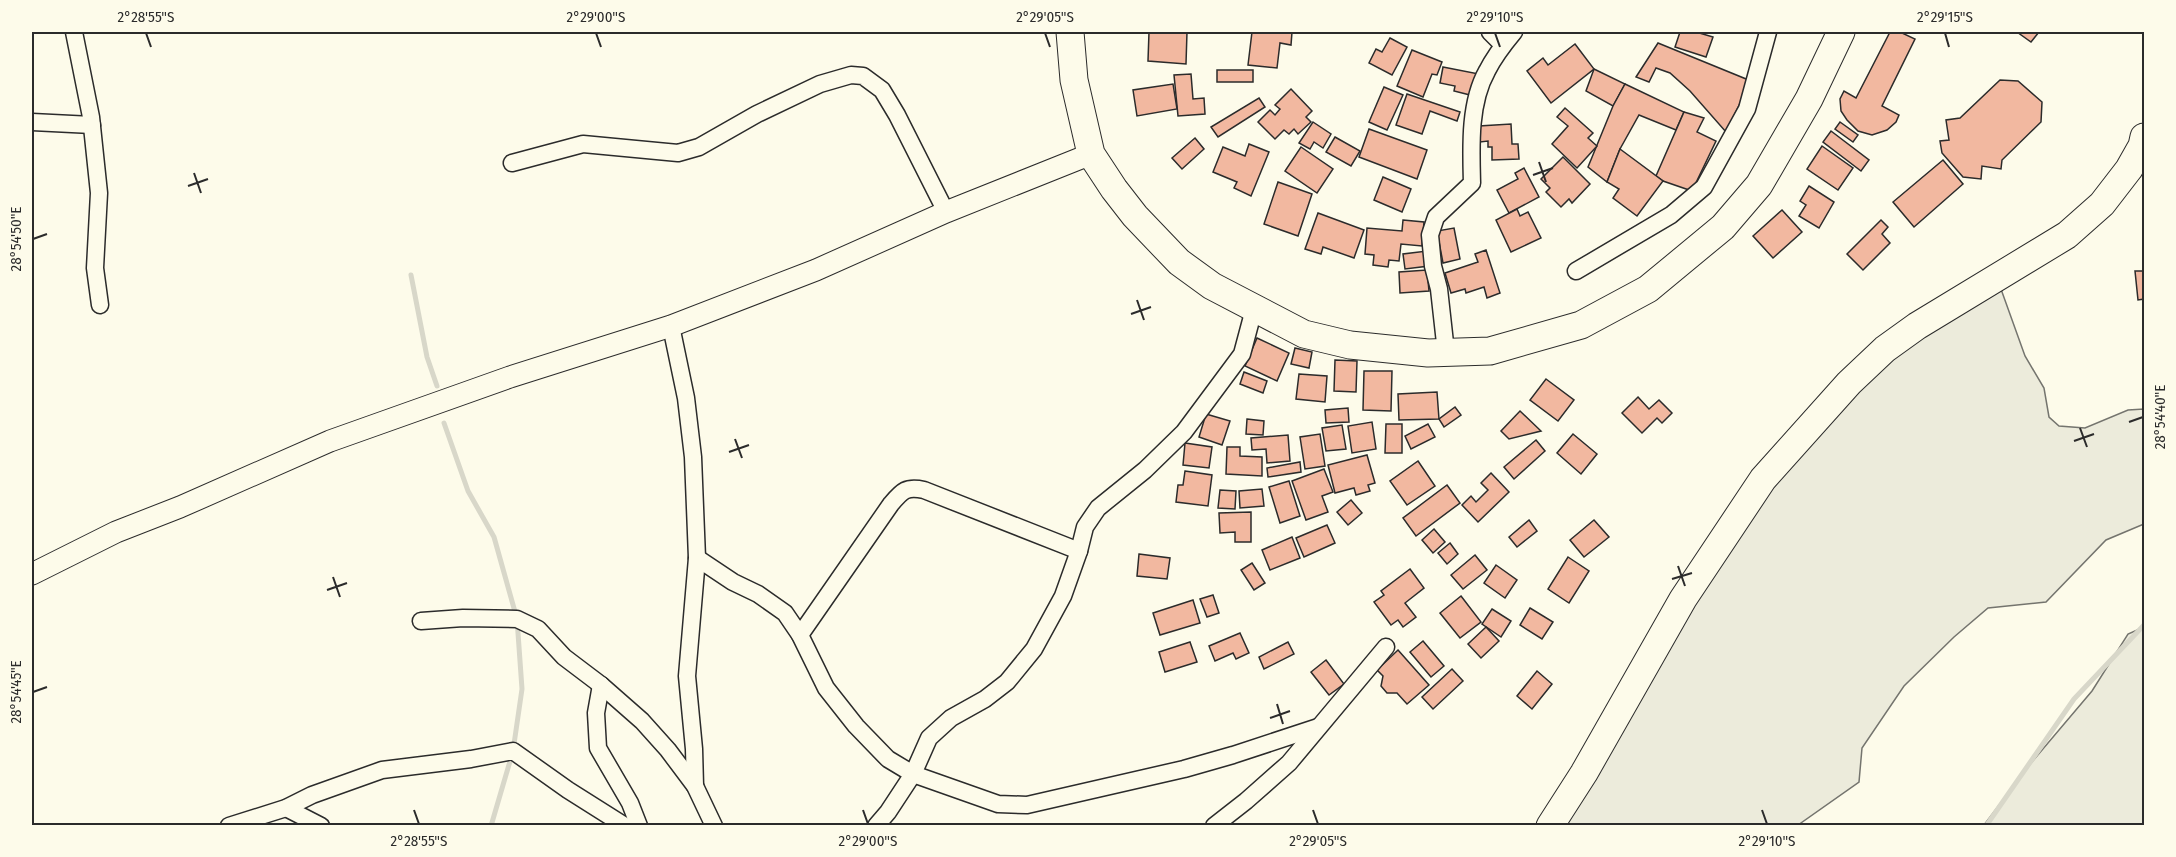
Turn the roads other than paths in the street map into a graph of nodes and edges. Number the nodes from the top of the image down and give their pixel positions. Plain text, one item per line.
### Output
1 (74, 32) edge
2 (1070, 32) edge
3 (1490, 32) edge
4 (1514, 32) edge
5 (1768, 32) edge
6 (1841, 32) edge
7 (1503, 45) junction
8 (32, 122) edge
9 (92, 125) junction
10 (2145, 137) edge
11 (1091, 154) junction
12 (512, 163) dead end
13 (946, 212) junction
14 (1576, 271) dead end
15 (100, 305) dead end
16 (1254, 309) junction
17 (671, 326) junction
18 (1446, 352) junction
19 (1079, 551) junction
20 (697, 558) junction
21 (32, 574) edge
22 (421, 621) dead end
23 (800, 634) junction
24 (1386, 647) dead end
25 (601, 685) junction
26 (1318, 727) junction
27 (913, 774) junction
28 (695, 786) junction
29 (286, 808) junction
30 (229, 825) edge
31 (321, 825) edge
32 (625, 825) edge
33 (639, 825) edge
34 (714, 825) edge
35 (876, 825) edge
36 (1214, 825) edge
37 (1550, 825) edge

1 - 9 street
2 - 11 highway
3 - 7 street
4 - 7 street
5 - 14 street
6 - 18 highway
7 - 18 street
8 - 9 street
9 - 15 street
10 - 37 highway
11 - 13 street
11 - 16 highway
12 - 13 street
13 - 17 street
16 - 18 highway
16 - 19 street
17 - 20 street
17 - 21 street
19 - 23 street
19 - 27 street
20 - 23 street
20 - 28 street
22 - 25 street
23 - 27 street
24 - 26 street
25 - 28 street
25 - 33 street
26 - 27 street
26 - 36 street
27 - 35 street
28 - 34 street
29 - 30 street
29 - 31 street
29 - 32 street

